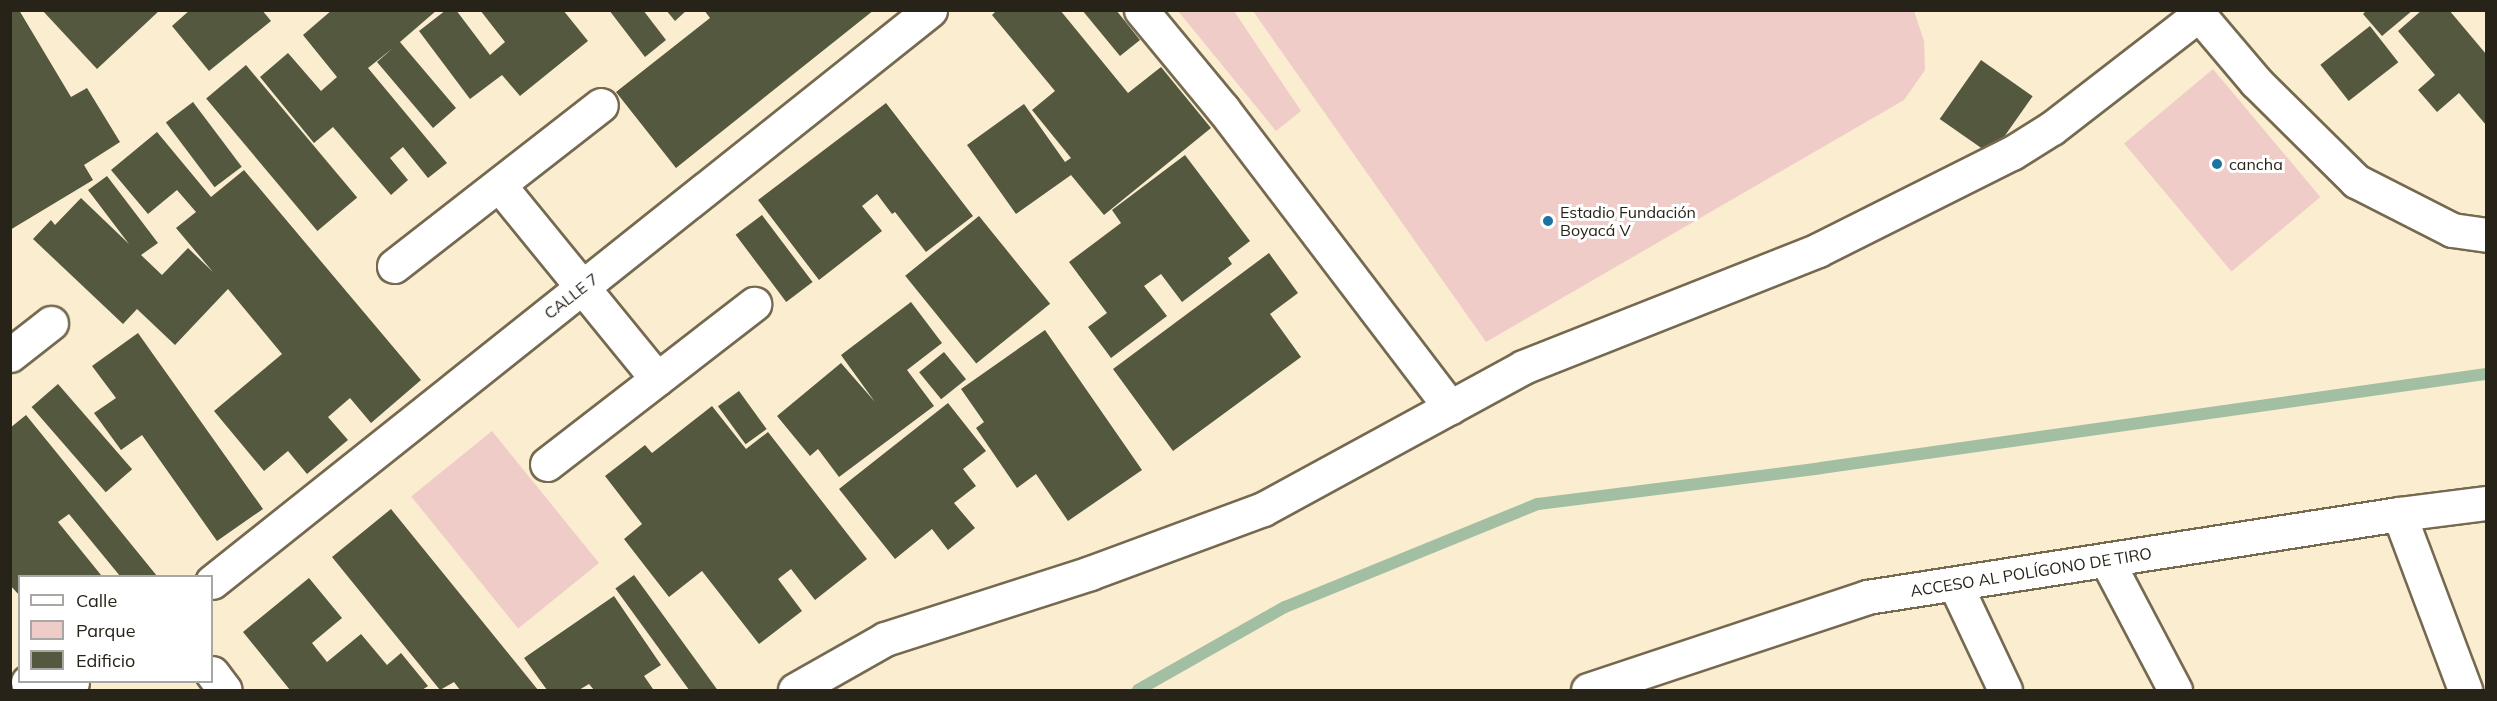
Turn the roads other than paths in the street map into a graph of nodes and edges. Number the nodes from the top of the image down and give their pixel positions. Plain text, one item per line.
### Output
1 (930, 10) edge
2 (1141, 10) edge
3 (2197, 13) edge
4 (601, 105) dead end
5 (499, 185) junction
6 (2487, 235) edge
7 (394, 266) dead end
8 (582, 287) junction
9 (754, 304) dead end
10 (51, 323) dead end
11 (10, 355) edge
12 (657, 379) junction
13 (1450, 407) junction
14 (547, 464) dead end
15 (2487, 503) edge
16 (2399, 514) junction
17 (2107, 561) junction
18 (213, 581) edge
19 (1955, 584) junction
20 (213, 674) edge
21 (31, 683) edge
22 (66, 683) edge
23 (225, 690) edge
24 (795, 690) edge
25 (1588, 690) edge
26 (2005, 690) edge
27 (2175, 690) edge
28 (2465, 690) edge

1 - 8 street, CALLE 7
2 - 13 street
3 - 6 street
3 - 13 street
4 - 5 street
5 - 7 street
5 - 8 street
8 - 12 street
8 - 18 street, CALLE 7
9 - 12 street
10 - 11 street
12 - 14 street
13 - 24 street
15 - 16 street, ACCESO AL POLÍGONO DE TIRO
16 - 17 street, ACCESO AL POLÍGONO DE TIRO
16 - 28 street
17 - 19 street, ACCESO AL POLÍGONO DE TIRO
17 - 27 street
19 - 25 street, ACCESO AL POLÍGONO DE TIRO
19 - 26 street
20 - 23 street
21 - 22 street

